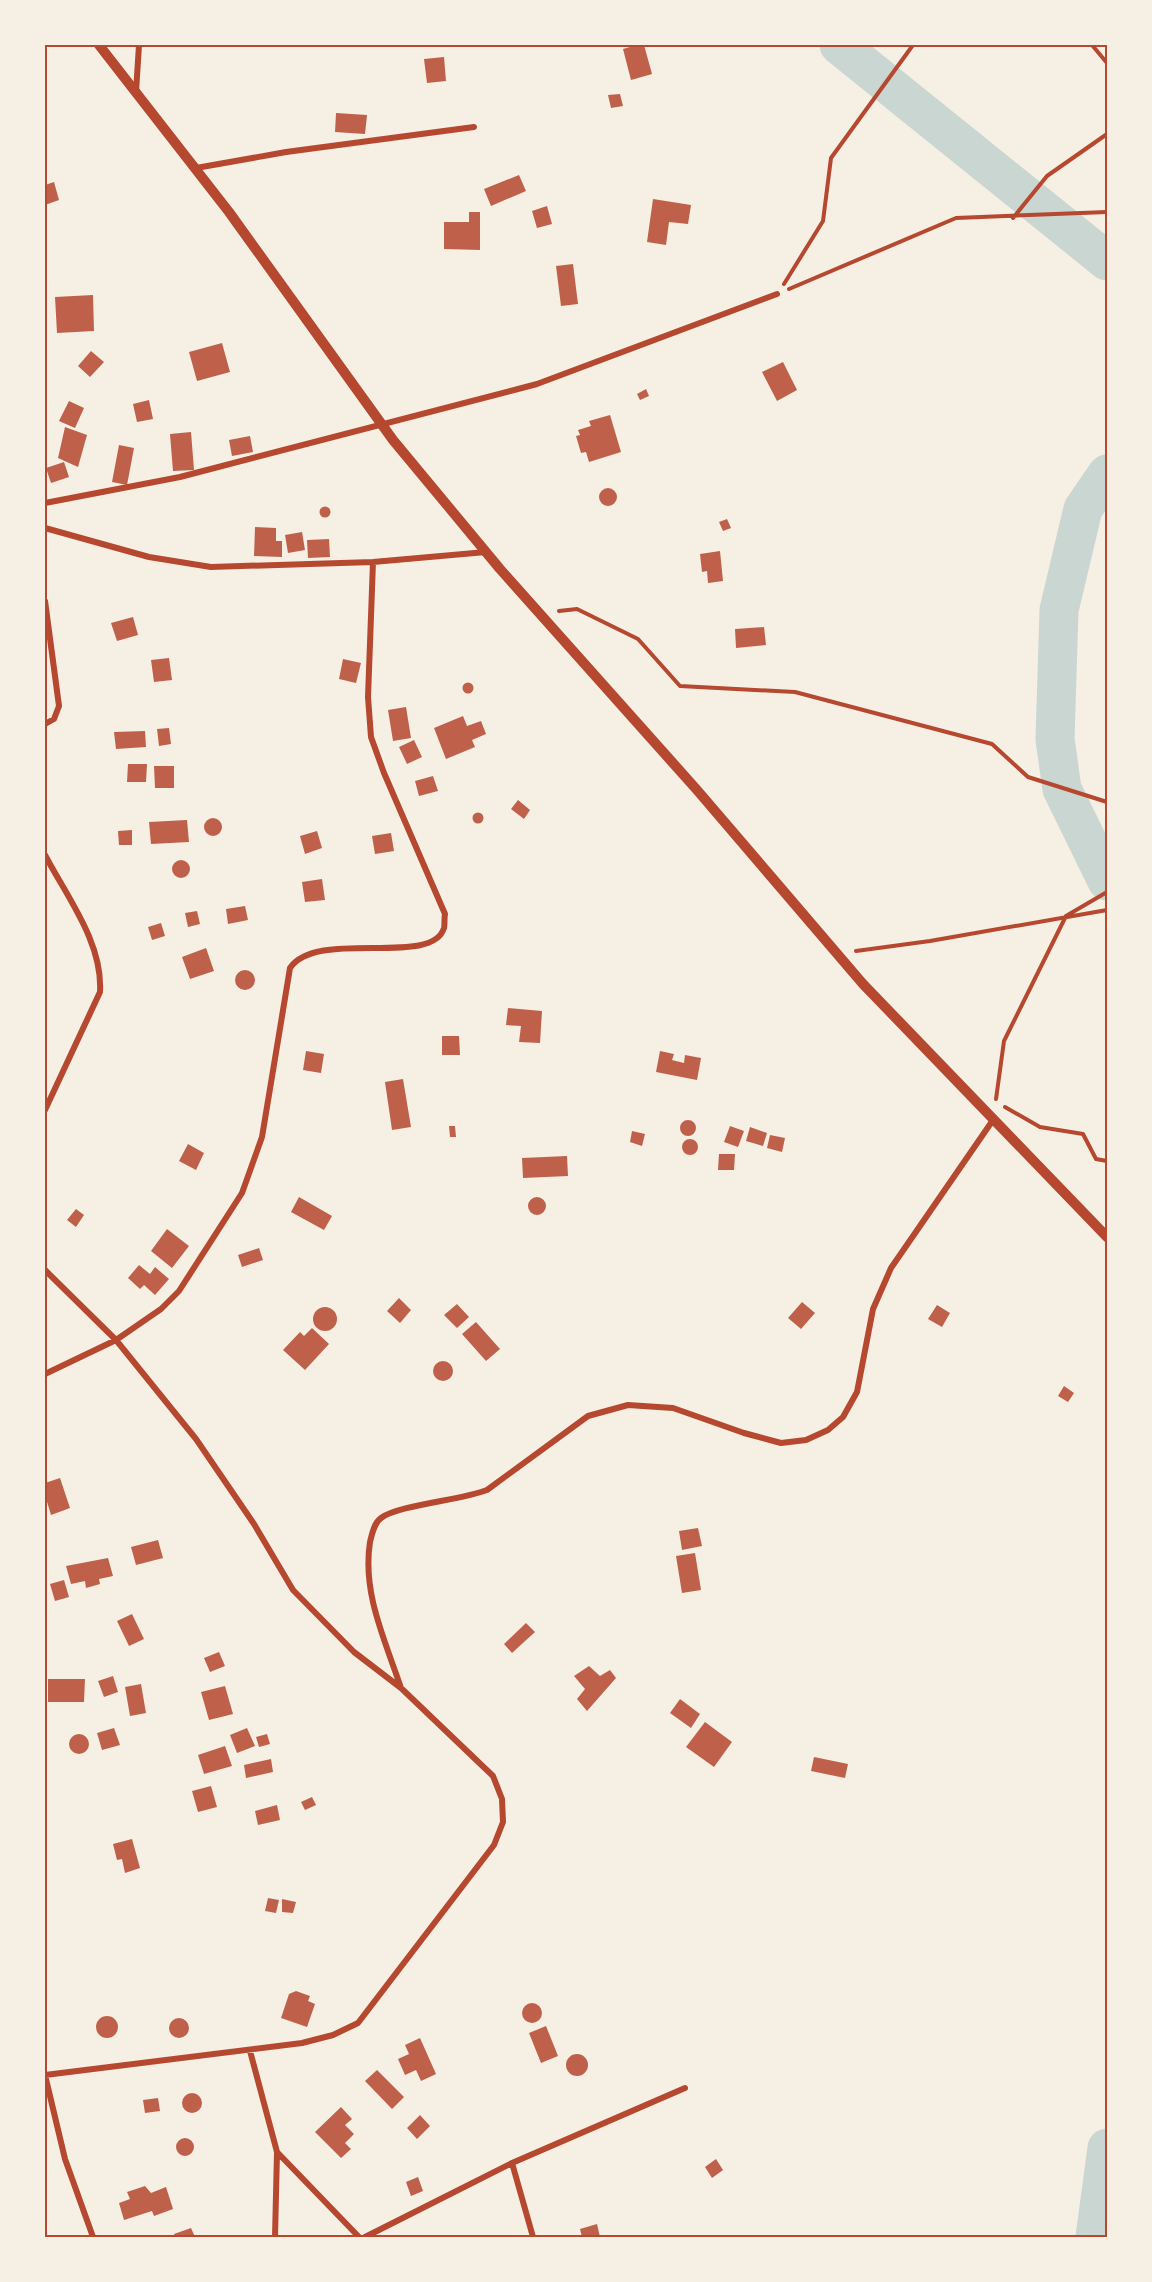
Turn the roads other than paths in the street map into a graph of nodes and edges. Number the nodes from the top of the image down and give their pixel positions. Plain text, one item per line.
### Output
1 (99, 45) edge
2 (139, 45) edge
3 (136, 92) junction
4 (474, 128) dead end
5 (196, 168) junction
6 (777, 294) road end
7 (381, 425) junction
8 (45, 503) edge
9 (45, 528) edge
10 (486, 552) junction
11 (373, 562) junction
12 (45, 601) edge
13 (45, 724) edge
14 (45, 855) edge
15 (45, 1110) edge
16 (993, 1120) junction
17 (1107, 1237) edge
18 (45, 1270) edge
19 (116, 1340) junction
20 (45, 1374) edge
21 (401, 1688) junction
22 (250, 2050) junction
23 (45, 2075) edge
24 (684, 2088) dead end
25 (277, 2152) junction
26 (512, 2163) junction
27 (93, 2237) edge
28 (275, 2237) edge
29 (359, 2237) edge
30 (365, 2237) edge
31 (533, 2237) edge

1 - 3 street
2 - 3 street
3 - 5 street
4 - 5 street
5 - 7 street
6 - 7 street
7 - 8 street
7 - 10 street
9 - 11 street
10 - 11 street
10 - 16 street
11 - 19 street
12 - 13 street
14 - 15 street
16 - 17 street
16 - 21 street
18 - 19 street
19 - 20 street
19 - 21 street
21 - 22 street
22 - 23 street
22 - 25 street
23 - 27 street
24 - 26 street
25 - 28 street
25 - 29 street
26 - 30 street
26 - 31 street

